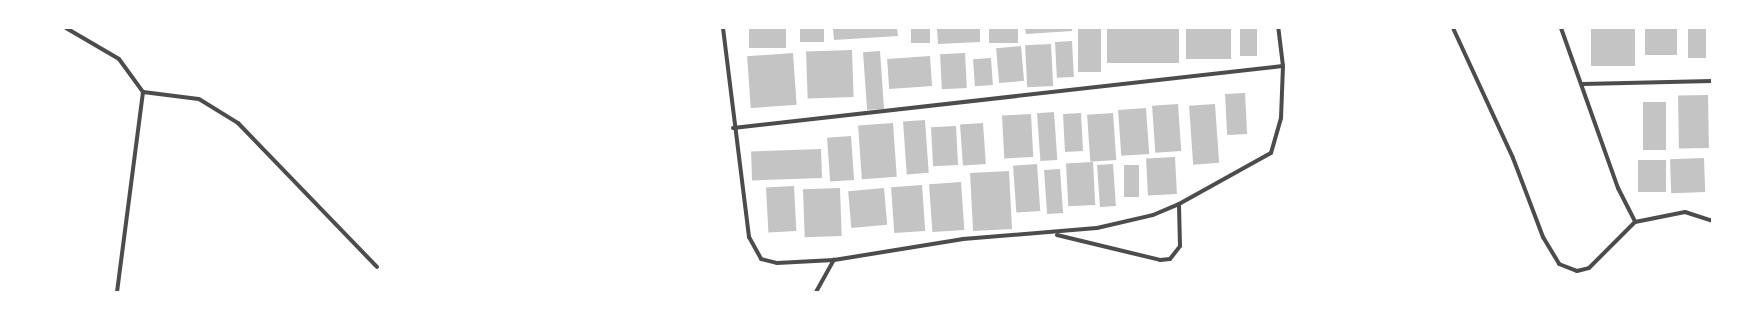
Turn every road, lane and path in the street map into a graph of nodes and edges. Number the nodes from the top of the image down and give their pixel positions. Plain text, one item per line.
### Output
1 (66, 28) edge
2 (723, 28) edge
3 (1278, 28) edge
4 (1453, 28) edge
5 (1561, 28) edge
6 (1283, 66) junction
7 (1712, 81) edge
8 (1583, 84) junction
9 (143, 92) junction
10 (733, 128) junction
11 (1179, 204) junction
12 (1711, 219) edge
13 (1635, 222) junction
14 (1054, 234) junction
15 (834, 260) junction
16 (377, 267) dead end
17 (116, 292) edge
18 (816, 292) edge

1 - 9 street
2 - 10 street
3 - 6 street
4 - 13 street
5 - 8 street
6 - 10 street
6 - 11 street
7 - 8 street
8 - 13 street
9 - 16 street
9 - 17 street
10 - 15 street
11 - 14 street
11 - 14 street
12 - 13 street
14 - 15 street
15 - 18 street

